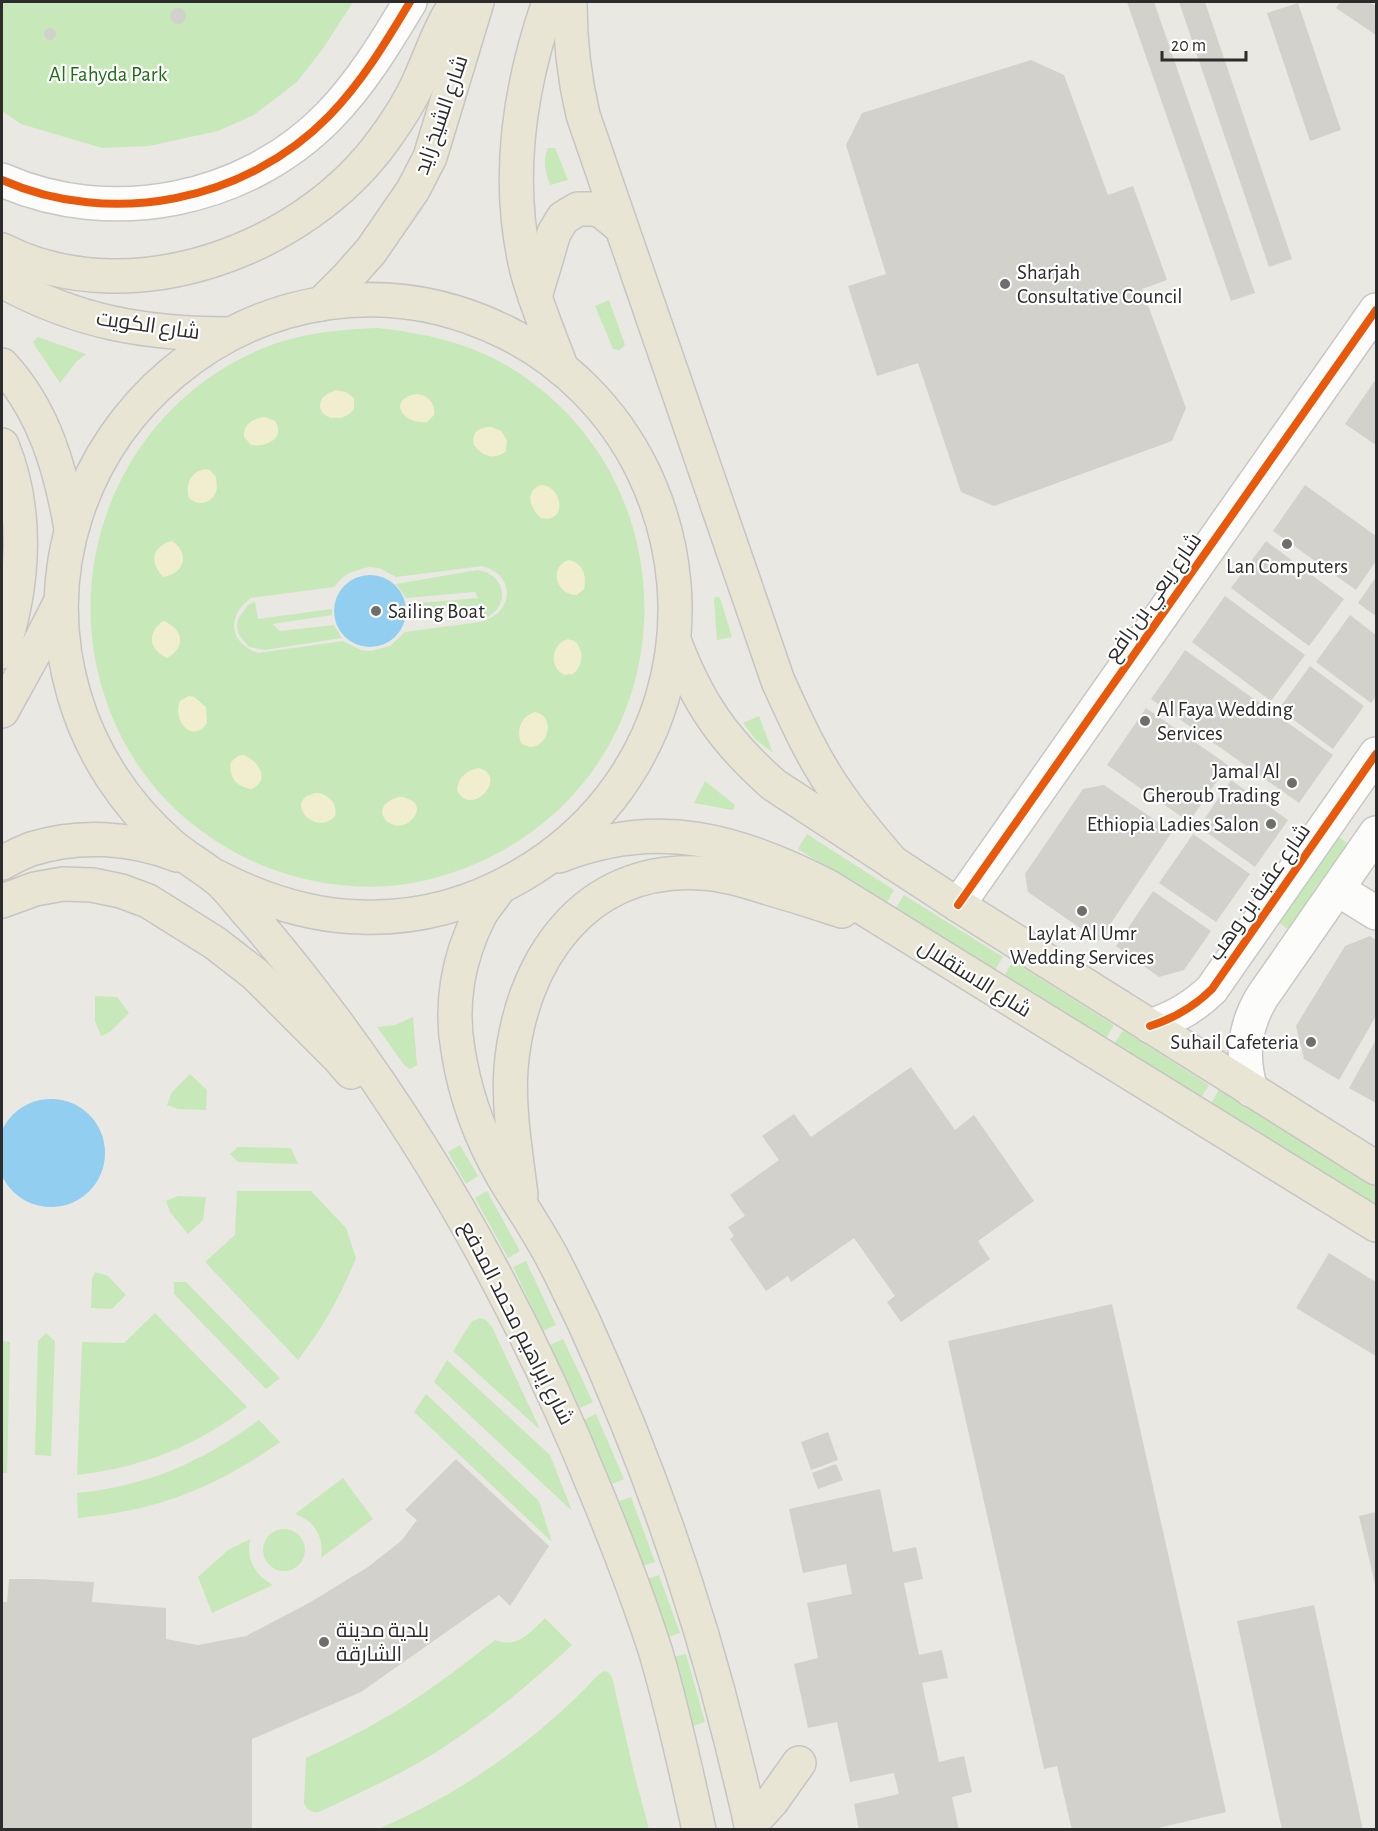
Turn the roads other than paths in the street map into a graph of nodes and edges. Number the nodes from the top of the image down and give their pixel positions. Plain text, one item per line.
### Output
1 (410, 2) edge
2 (457, 2) edge
3 (477, 2) edge
4 (549, 2) edge
5 (570, 2) edge
6 (2, 180) edge
7 (621, 227) junction
8 (2, 250) edge
9 (2, 281) edge
10 (535, 297) junction
11 (321, 304) junction
12 (1377, 310) edge
13 (229, 334) junction
14 (2, 365) edge
15 (562, 369) junction
16 (2, 445) edge
17 (72, 530) junction
18 (62, 599) junction
19 (674, 639) junction
20 (2, 652) edge
21 (2, 711) edge
22 (1377, 754) edge
23 (1377, 833) edge
24 (2, 863) edge
25 (543, 863) junction
26 (893, 863) junction
27 (204, 869) junction
28 (499, 888) junction
29 (1337, 889) junction
30 (2, 901) edge
31 (958, 905) junction
32 (1377, 913) edge
33 (892, 926) junction
34 (1150, 1026) junction
35 (1251, 1090) junction
36 (1377, 1168) edge
37 (441, 1177) junction
38 (522, 1206) junction
39 (1377, 1225) edge
40 (799, 1763) dead end
41 (696, 1826) edge
42 (752, 1827) edge

1 - 6 street
2 - 8 main road
3 - 11 main road, شارع الشيخ زايد
4 - 10 main road
5 - 7 main road
7 - 10 main road
7 - 26 main road
9 - 13 main road, شارع الكويت
10 - 15 main road
11 - 13 main road
11 - 15 main road
12 - 31 street, شارع ربعي بن رافع
13 - 17 main road
14 - 17 main road
15 - 19 main road
16 - 20 main road
17 - 18 main road
18 - 21 main road
18 - 27 main road
19 - 25 main road
19 - 26 main road
22 - 34 street, شارع عقبة بن وهب
23 - 29 street
24 - 27 main road
25 - 28 main road
25 - 33 main road, شارع الاستقلال
26 - 31 main road
27 - 28 main road
27 - 37 main road, شارع إبراهيم محمد المدفع
28 - 38 main road
29 - 32 street
29 - 35 street
30 - 37 main road
31 - 34 main road
33 - 38 main road
33 - 39 main road, شارع الاستقلال
34 - 35 main road
35 - 36 main road
37 - 41 main road, شارع إبراهيم محمد المدفع
38 - 42 main road
40 - 42 main road

